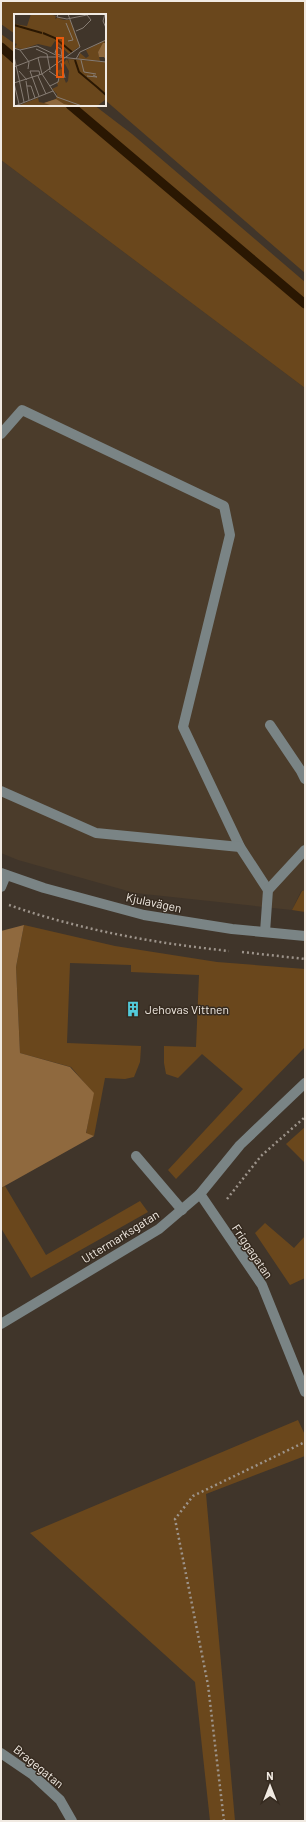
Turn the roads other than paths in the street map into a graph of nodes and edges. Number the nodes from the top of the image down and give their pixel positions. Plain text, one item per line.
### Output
1 (1, 434) edge
2 (270, 725) dead end
3 (305, 779) edge
4 (1, 792) edge
5 (240, 847) junction
6 (305, 850) edge
7 (3, 874) edge
8 (1, 887) edge
9 (268, 890) junction
10 (266, 932) junction
11 (305, 936) edge
12 (305, 1084) edge
13 (136, 1156) dead end
14 (200, 1194) junction
15 (182, 1210) junction
16 (1, 1324) edge
17 (305, 1392) edge
18 (1, 1753) edge
19 (72, 1821) edge

1 - 5 street
2 - 3 street
4 - 5 street
5 - 9 street
6 - 9 street
7 - 8 street
7 - 10 street, Kjulavägen
9 - 10 street
10 - 11 street, Kjulavägen
12 - 14 street, Uttermarksgatan
13 - 15 street
14 - 15 street, Uttermarksgatan
14 - 17 street, Friggagatan
15 - 16 street, Uttermarksgatan
18 - 19 street, Bragegatan

